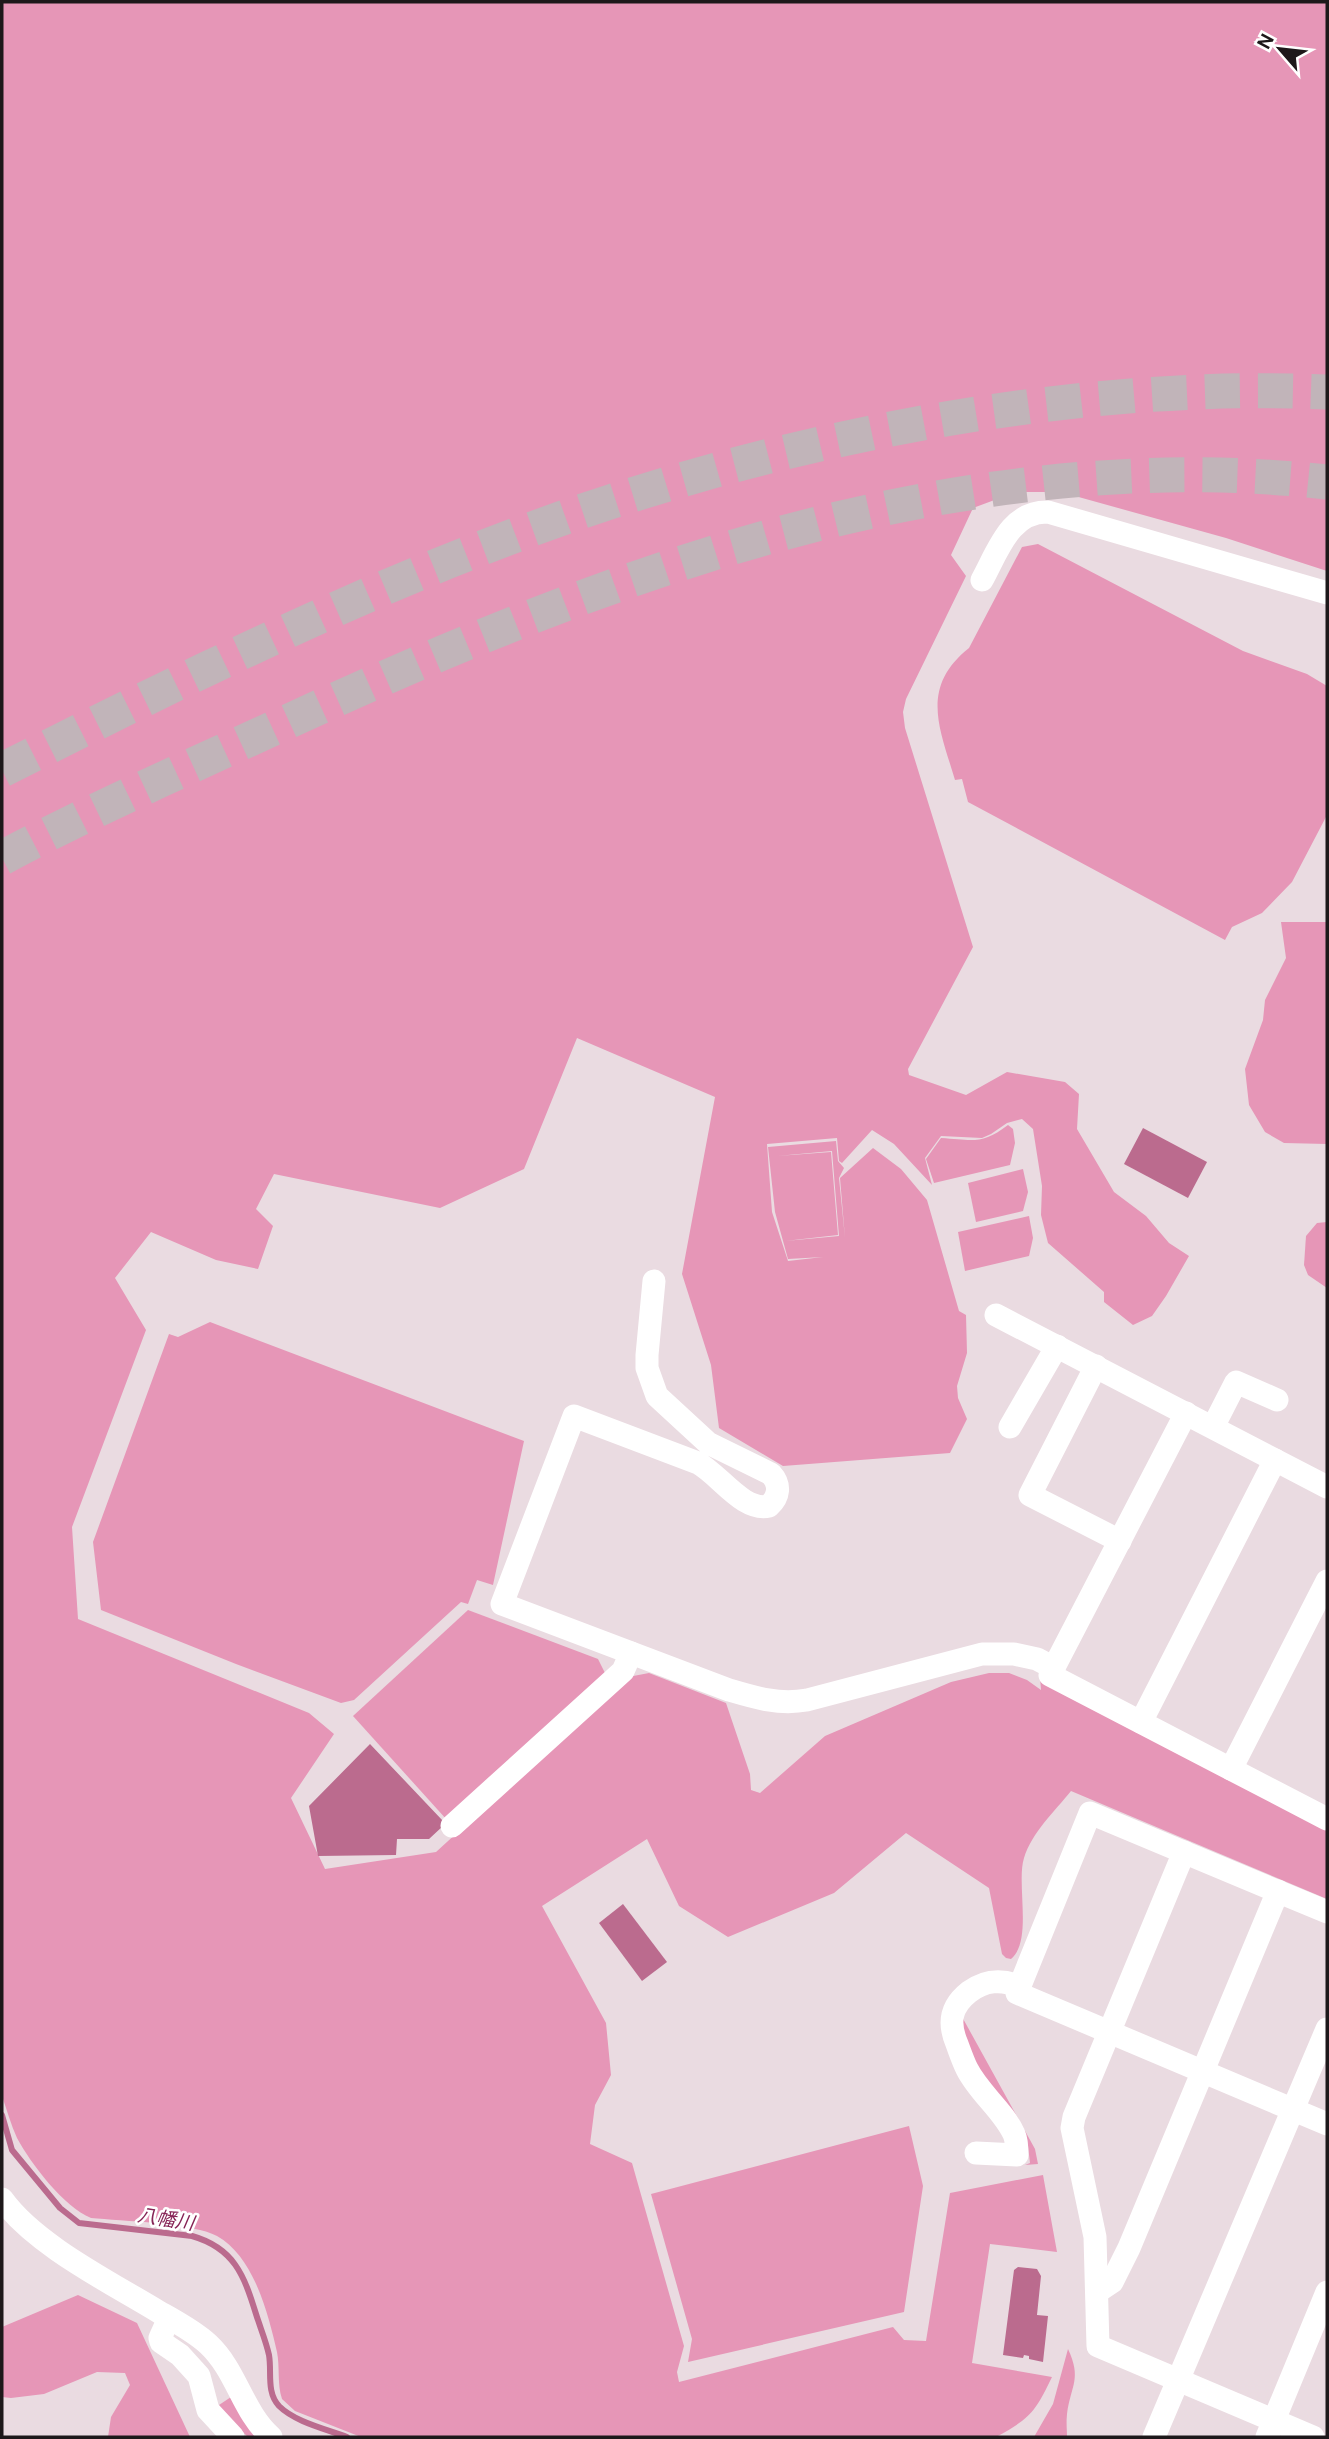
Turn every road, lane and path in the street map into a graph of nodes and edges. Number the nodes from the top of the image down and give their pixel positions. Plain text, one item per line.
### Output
1 (982, 580) dead end
2 (1327, 593) edge
3 (654, 1281) dead end
4 (996, 1315) dead end
5 (1057, 1346) junction
6 (1096, 1366) junction
7 (1277, 1400) dead end
8 (1186, 1413) junction
9 (1010, 1427) dead end
10 (1213, 1427) junction
11 (1275, 1460) junction
12 (1327, 1487) edge
13 (1120, 1541) junction
14 (1327, 1581) edge
15 (631, 1653) junction
16 (1054, 1668) junction
17 (1141, 1722) junction
18 (1231, 1769) junction
19 (1325, 1812) edge
20 (452, 1826) dead end
21 (1184, 1852) junction
22 (1278, 1891) junction
23 (1327, 1912) edge
24 (1019, 1986) junction
25 (1327, 2029) edge
26 (1110, 2032) junction
27 (1202, 2072) junction
28 (1293, 2109) junction
29 (1327, 2124) edge
30 (976, 2153) dead end
31 (2, 2199) edge
32 (1097, 2291) junction
33 (1327, 2292) edge
34 (169, 2318) junction
35 (1179, 2380) junction
36 (1270, 2429) edge
37 (233, 2437) edge
38 (271, 2437) edge
39 (1154, 2437) edge
40 (1313, 2437) edge

1 - 2 street
3 - 15 street
4 - 5 street
5 - 6 street
5 - 9 street
6 - 8 street
6 - 13 street
7 - 10 street
8 - 10 street
8 - 13 street
10 - 11 street
11 - 12 street
11 - 17 street
13 - 16 street
14 - 18 street
15 - 16 street
15 - 20 street
16 - 17 street
17 - 18 street
18 - 19 street
21 - 22 street
21 - 24 street
21 - 26 street
22 - 23 street
22 - 27 street
24 - 26 street
24 - 30 street
25 - 28 street
26 - 27 street
26 - 32 street
27 - 28 street
27 - 32 street
28 - 29 street
28 - 35 street
31 - 34 street
32 - 35 street
33 - 36 street
34 - 37 street
34 - 38 street
35 - 36 street
35 - 39 street
36 - 40 street

